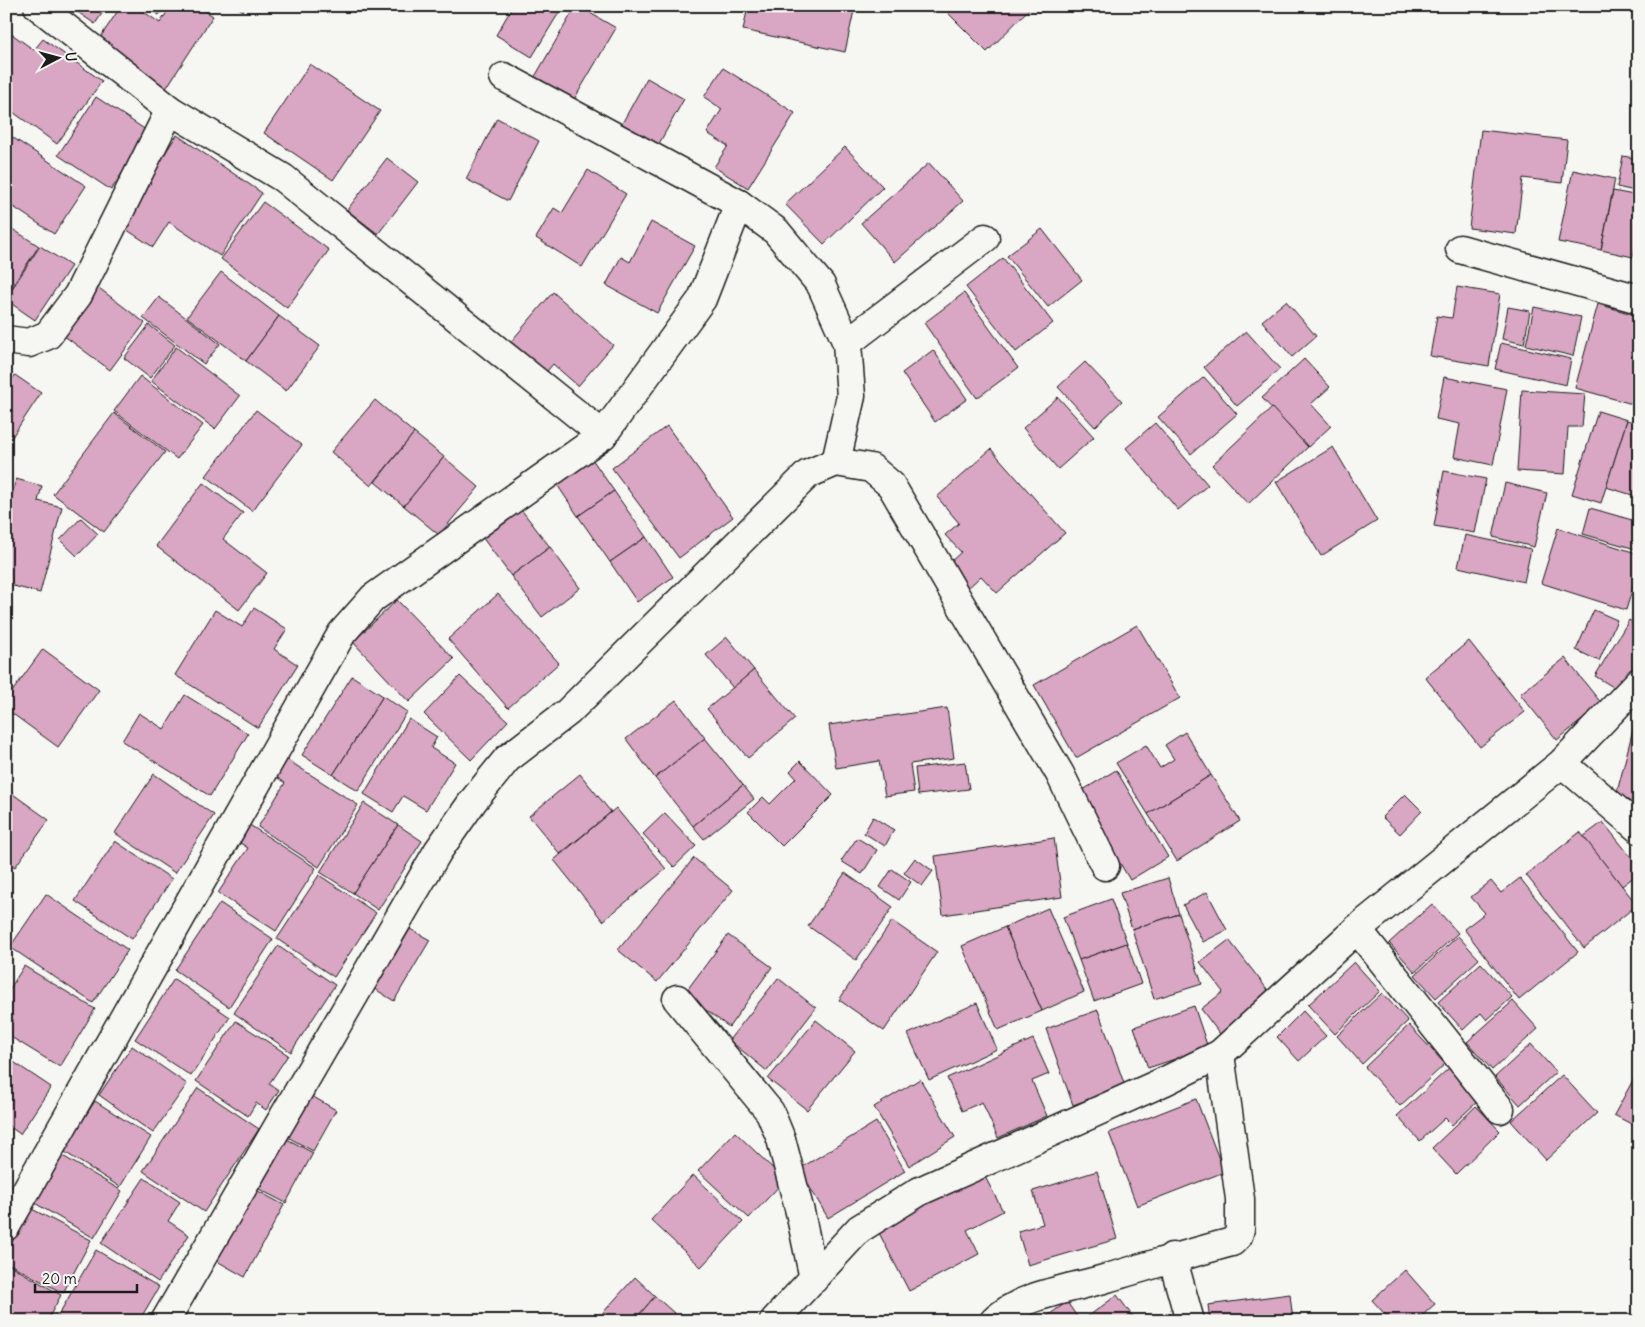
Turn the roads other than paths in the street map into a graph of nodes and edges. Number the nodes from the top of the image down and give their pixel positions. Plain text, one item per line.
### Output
1 (38, 6) edge
2 (504, 77) dead end
3 (170, 110) junction
4 (739, 204) junction
5 (985, 238) dead end
6 (1460, 249) dead end
7 (1639, 299) edge
8 (6, 340) edge
9 (847, 343) junction
10 (603, 435) junction
11 (836, 462) junction
12 (1639, 682) edge
13 (1562, 763) junction
14 (1639, 829) edge
15 (1105, 866) dead end
16 (1357, 929) junction
17 (678, 999) dead end
18 (1220, 1054) junction
19 (1500, 1109) dead end
20 (6, 1226) edge
21 (1172, 1257) junction
22 (814, 1279) junction
23 (165, 1321) edge
24 (774, 1321) edge
25 (994, 1321) edge
26 (1190, 1321) edge

1 - 3 street
2 - 4 street
3 - 8 street
3 - 10 street
4 - 9 street
4 - 10 street
5 - 9 street
6 - 7 street
9 - 11 street
10 - 20 street
11 - 15 street
11 - 23 street
12 - 13 street
13 - 14 street
13 - 16 street
16 - 18 street
16 - 19 street
17 - 22 street
18 - 21 street
18 - 22 street
21 - 25 street
21 - 26 street
22 - 24 street

